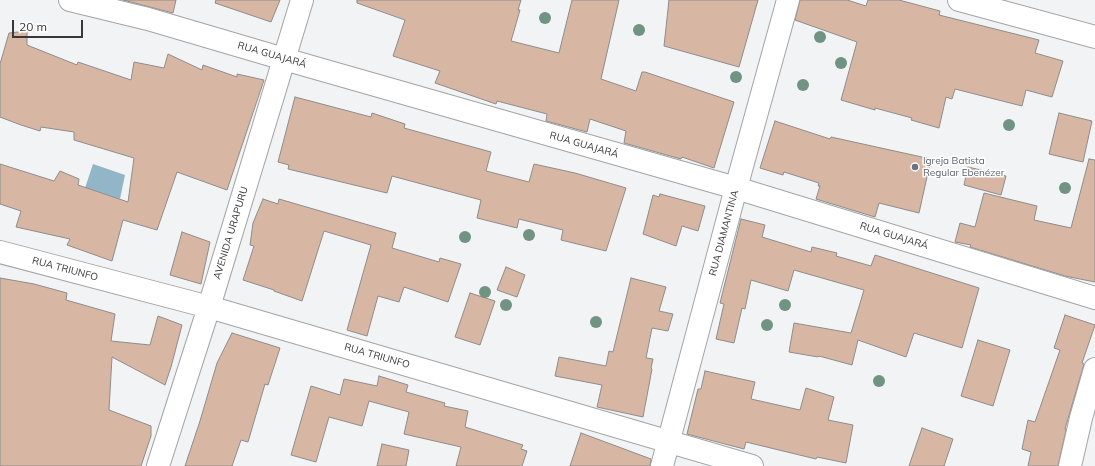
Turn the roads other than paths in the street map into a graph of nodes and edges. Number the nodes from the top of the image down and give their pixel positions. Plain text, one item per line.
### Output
1 (70, 0) edge
2 (302, 0) edge
3 (788, 0) edge
4 (959, 0) edge
5 (1095, 37) edge
6 (284, 59) junction
7 (736, 188) junction
8 (0, 252) edge
9 (1095, 298) edge
10 (209, 307) junction
11 (1095, 369) edge
12 (669, 442) junction
13 (158, 466) edge
14 (662, 466) edge
15 (752, 466) edge
16 (1070, 466) edge

1 - 6 street, RUA GUAJARÁ
2 - 6 street, AVENIDA URAPURU
3 - 7 street, RUA DIAMANTINA
4 - 5 street
6 - 7 street, RUA GUAJARÁ
6 - 10 street, AVENIDA URAPURU
7 - 9 street, RUA GUAJARÁ
7 - 12 street, RUA DIAMANTINA
8 - 10 street, RUA TRIUNFO
10 - 12 street, RUA TRIUNFO
10 - 13 street, AVENIDA URAPURU
11 - 16 street
12 - 14 street, RUA DIAMANTINA
12 - 15 street, RUA TRIUNFO

